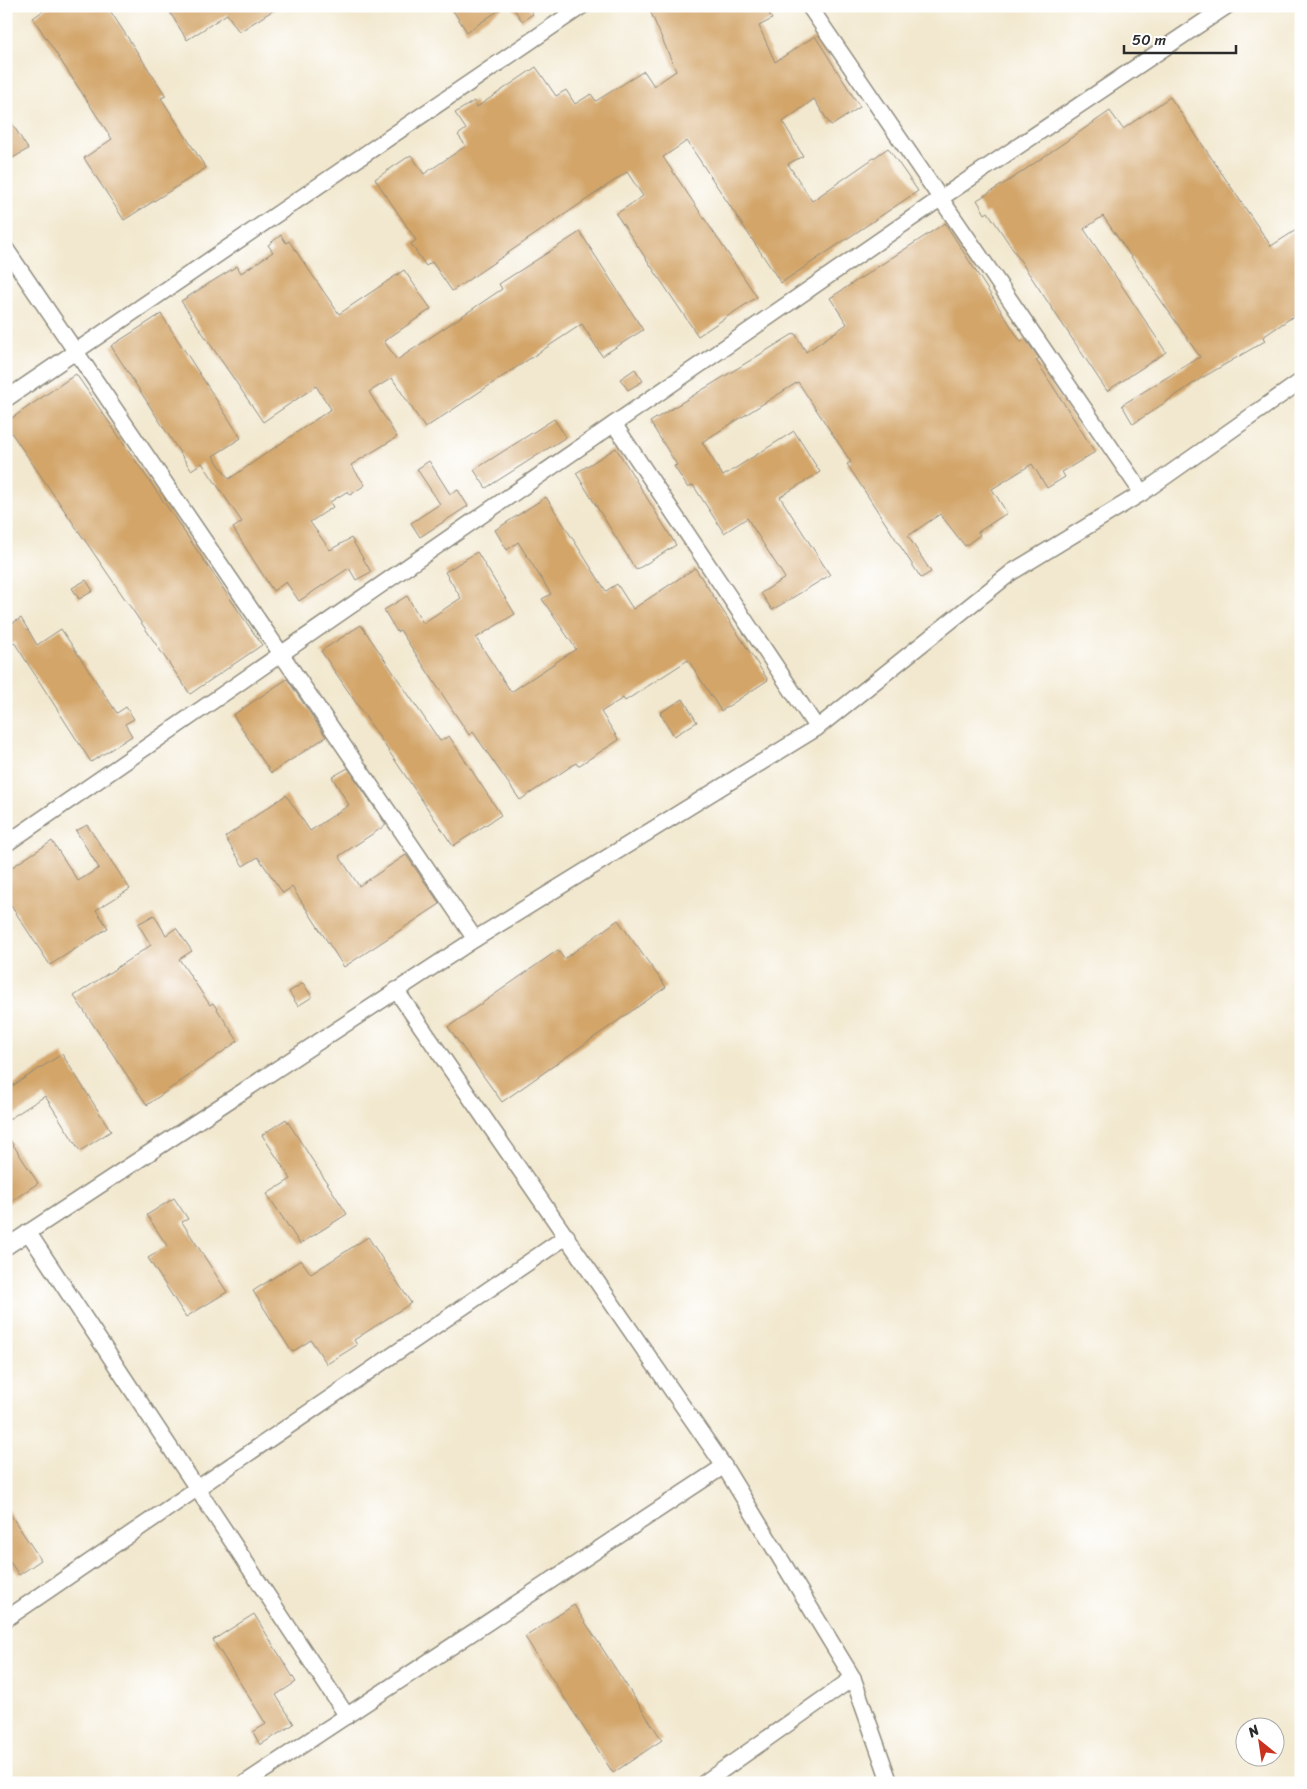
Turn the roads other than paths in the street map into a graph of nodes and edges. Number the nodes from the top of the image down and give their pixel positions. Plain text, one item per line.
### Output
1 (582, 6) edge
2 (808, 6) edge
3 (1227, 6) edge
4 (941, 198) junction
5 (6, 249) edge
6 (76, 351) junction
7 (1301, 381) edge
8 (6, 398) edge
9 (614, 424) junction
10 (1142, 493) junction
11 (282, 654) junction
12 (817, 728) junction
13 (6, 844) edge
14 (475, 938) junction
15 (396, 990) junction
16 (28, 1232) junction
17 (567, 1236) junction
18 (6, 1247) edge
19 (724, 1466) junction
20 (197, 1489) junction
21 (6, 1619) edge
22 (853, 1678) junction
23 (347, 1716) junction
24 (246, 1783) edge
25 (704, 1783) edge
26 (890, 1783) edge

1 - 6 lane
2 - 4 lane
3 - 4 lane
4 - 9 lane
4 - 10 lane
5 - 6 lane
6 - 8 lane
6 - 11 lane
7 - 10 lane
9 - 11 lane
9 - 12 lane
10 - 12 lane
11 - 13 lane
11 - 14 lane
12 - 14 lane
14 - 15 lane
15 - 16 lane
15 - 17 lane
16 - 18 lane
16 - 20 lane
17 - 19 lane
17 - 20 lane
19 - 22 lane
19 - 23 lane
20 - 21 lane
20 - 23 lane
22 - 25 lane
22 - 26 lane
23 - 24 lane

